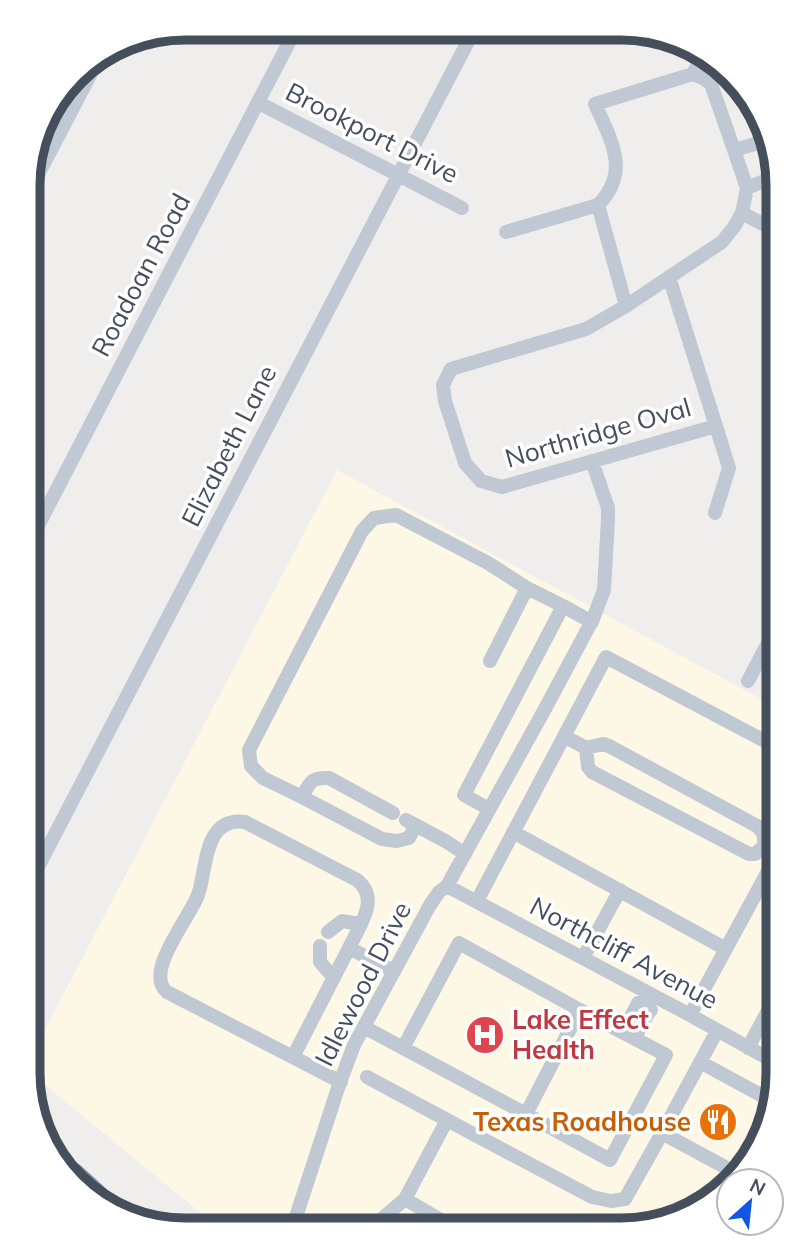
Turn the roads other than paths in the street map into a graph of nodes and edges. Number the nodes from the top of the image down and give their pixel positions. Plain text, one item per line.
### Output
1 (290, 40) edge
2 (469, 40) edge
3 (699, 63) edge
4 (693, 75) junction
5 (89, 77) edge
6 (258, 103) junction
7 (759, 143) edge
8 (734, 150) junction
9 (41, 169) edge
10 (398, 174) junction
11 (765, 180) edge
12 (747, 188) junction
13 (598, 205) junction
14 (462, 208) dead end
15 (742, 213) junction
16 (766, 226) edge
17 (506, 232) dead end
18 (668, 277) junction
19 (626, 306) junction
20 (716, 426) junction
21 (592, 461) junction
22 (715, 513) dead end
23 (40, 522) edge
24 (527, 588) junction
25 (563, 606) junction
26 (592, 622) junction
27 (765, 648) edge
28 (490, 661) dead end
29 (748, 681) dead end
30 (564, 736) junction
31 (765, 741) edge
32 (586, 748) junction
33 (302, 797) junction
34 (489, 808) junction
35 (405, 819) junction
36 (513, 832) junction
37 (765, 837) edge
38 (765, 852) edge
39 (465, 854) junction
40 (40, 863) edge
41 (765, 868) edge
42 (447, 886) junction
43 (620, 890) junction
44 (477, 901) junction
45 (360, 924) junction
46 (328, 932) dead end
47 (320, 946) dead end
48 (349, 948) junction
49 (726, 948) junction
50 (583, 958) junction
51 (394, 971) junction
52 (334, 978) junction
53 (649, 999) junction
54 (580, 1010) junction
55 (690, 1015) junction
56 (765, 1016) edge
57 (763, 1020) joint
58 (364, 1027) junction
59 (717, 1031) junction
60 (628, 1035) junction
61 (403, 1048) junction
62 (748, 1048) junction
63 (293, 1057) junction
64 (765, 1057) edge
65 (700, 1062) junction
66 (367, 1077) dead end
67 (341, 1082) junction
68 (763, 1096) edge
69 (526, 1114) junction
70 (447, 1119) junction
71 (662, 1133) junction
72 (725, 1167) edge
73 (405, 1199) junction
74 (296, 1218) edge
75 (383, 1218) edge
76 (436, 1218) edge

1 - 6 street, Roadoan Road
2 - 10 street, Elizabeth Lane
3 - 4 street
4 - 8 street
4 - 13 street
5 - 9 street
6 - 10 street, Brookport Drive
6 - 23 street, Roadoan Road
7 - 8 street
8 - 12 street
10 - 14 street, Brookport Drive
10 - 40 street, Elizabeth Lane
11 - 12 street
12 - 15 street, Northridge Oval
13 - 17 street
13 - 19 street
15 - 16 street
15 - 18 street, Northridge Oval
18 - 19 street, Northridge Oval
18 - 20 street, Northridge Oval
19 - 21 street, Northridge Oval
20 - 21 street, Northridge Oval
20 - 22 street
21 - 26 street, Idlewood Drive
24 - 25 street
24 - 28 street
24 - 33 street
25 - 26 street
25 - 34 street
26 - 34 street, Idlewood Drive
27 - 29 street
30 - 31 street
30 - 32 street
30 - 36 street
32 - 37 street
32 - 38 street
33 - 35 street
33 - 35 street
34 - 39 street, Idlewood Drive
35 - 39 street
36 - 43 street
36 - 44 street
39 - 42 street, Idlewood Drive
41 - 49 street
42 - 44 street, Northcliff Avenue
42 - 51 street, Idlewood Drive
43 - 49 street
43 - 50 street
44 - 50 street, Northcliff Avenue
45 - 46 street
45 - 48 street
45 - 63 street
47 - 52 street
48 - 51 street
48 - 52 street
49 - 55 street
50 - 53 street, Northcliff Avenue
51 - 58 street, Idlewood Drive
52 - 63 street
53 - 55 street, Northcliff Avenue
53 - 60 street
54 - 60 street
54 - 61 street
54 - 69 street
55 - 59 street, Northcliff Avenue
56 - 57 street
57 - 62 street
58 - 61 street
58 - 67 street, Idlewood Drive
59 - 62 street, Northcliff Avenue
59 - 65 street
60 - 69 street
61 - 69 street
62 - 64 street, Northcliff Avenue
63 - 67 street
65 - 68 street
65 - 71 street
66 - 70 street
67 - 74 street, Idlewood Drive
70 - 71 street
70 - 73 street
71 - 72 street
73 - 75 street
73 - 76 street

